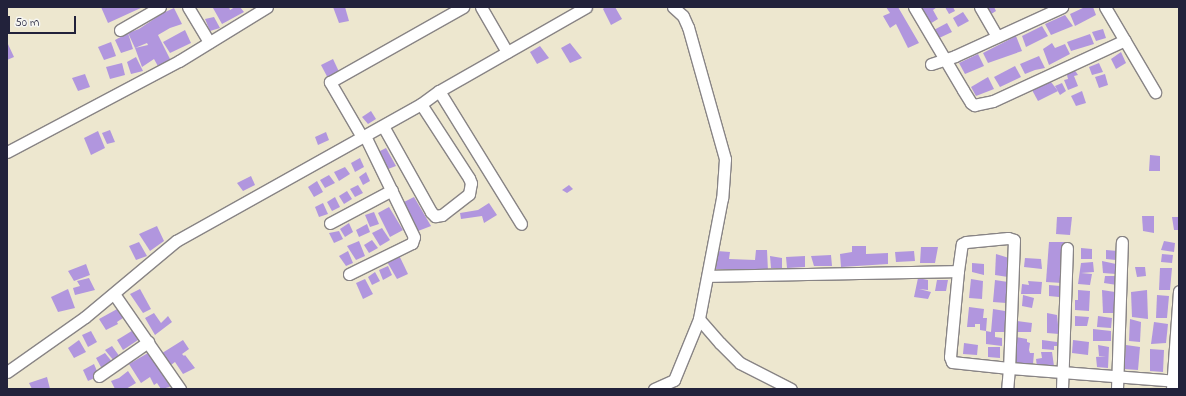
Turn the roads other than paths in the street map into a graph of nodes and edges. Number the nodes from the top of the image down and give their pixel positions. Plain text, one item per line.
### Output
1 (160, 7) edge
2 (188, 7) edge
3 (267, 7) edge
4 (463, 7) edge
5 (481, 7) edge
6 (586, 7) edge
7 (673, 7) edge
8 (914, 7) edge
9 (980, 7) edge
10 (1062, 7) edge
11 (1105, 7) edge
12 (1041, 11) edge
13 (120, 30) dead end
14 (997, 37) junction
15 (1125, 40) junction
16 (209, 42) junction
17 (507, 52) junction
18 (944, 60) junction
19 (931, 64) dead end
20 (439, 91) junction
21 (1155, 92) dead end
22 (421, 104) junction
23 (382, 126) junction
24 (363, 137) junction
25 (7, 152) edge
26 (392, 190) junction
27 (330, 223) dead end
28 (521, 224) dead end
29 (1122, 242) dead end
30 (1067, 248) dead end
31 (958, 271) junction
32 (349, 274) dead end
33 (708, 276) junction
34 (1179, 292) edge
35 (114, 294) junction
36 (699, 320) junction
37 (148, 342) junction
38 (1009, 368) junction
39 (7, 372) edge
40 (1063, 372) junction
41 (99, 376) dead end
42 (1118, 376) junction
43 (1175, 383) edge
44 (180, 389) edge
45 (654, 389) edge
46 (791, 389) edge
47 (1007, 389) edge
48 (1062, 389) edge
49 (1117, 389) edge

1 - 13 street
2 - 16 street
3 - 16 street
4 - 24 street
5 - 17 street
6 - 17 street
7 - 33 street
8 - 18 street
9 - 14 street
10 - 12 street
11 - 15 street
12 - 14 street
14 - 18 street
15 - 18 street
15 - 21 street
16 - 25 street
17 - 20 street
18 - 19 street
20 - 22 street
20 - 28 street
22 - 23 street
22 - 23 street
23 - 24 street
24 - 26 street
24 - 35 street
26 - 27 street
26 - 32 street
29 - 42 street
30 - 40 street
31 - 33 street
31 - 38 street
31 - 38 street
33 - 36 street
34 - 43 street
35 - 37 street
35 - 39 street
36 - 45 street
36 - 46 street
37 - 41 street
37 - 44 street
38 - 40 street
38 - 47 street
40 - 42 street
40 - 48 street
42 - 43 street
42 - 49 street

